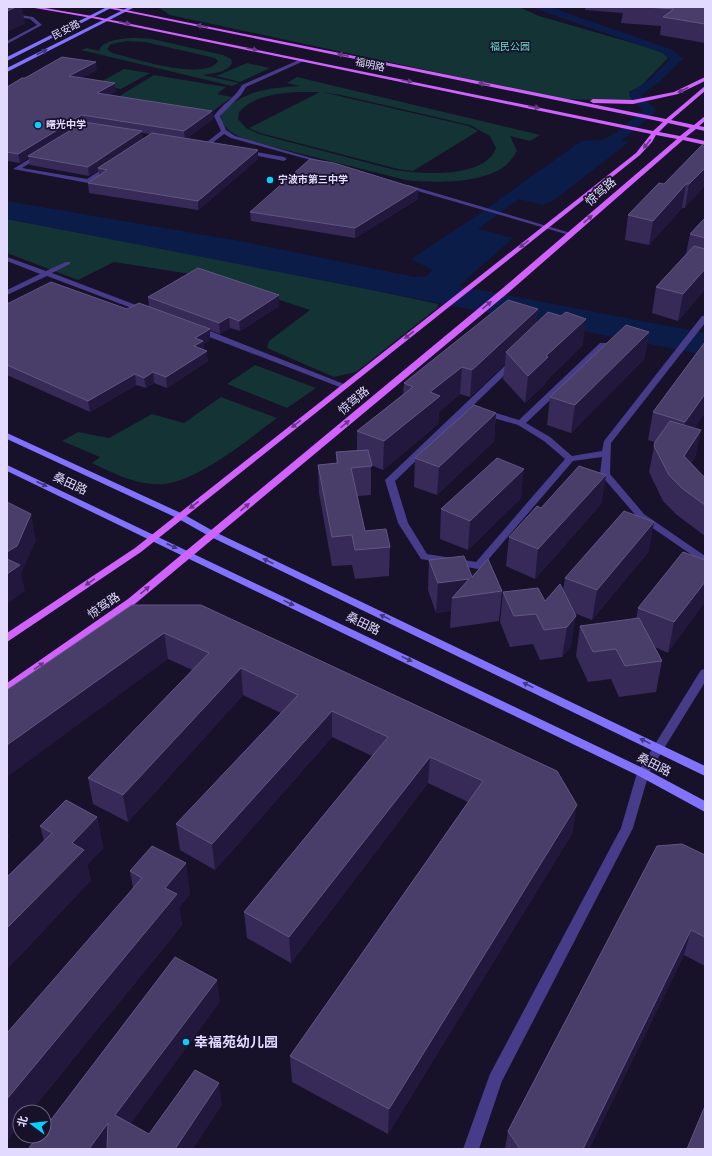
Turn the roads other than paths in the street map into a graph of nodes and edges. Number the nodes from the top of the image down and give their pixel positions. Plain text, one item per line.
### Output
1 (31, 7) edge
2 (108, 7) edge
3 (133, 7) edge
4 (126, 10) junction
5 (7, 14) edge
6 (92, 16) junction
7 (107, 20) junction
8 (7, 43) edge
9 (7, 59) edge
10 (303, 60) junction
11 (7, 70) edge
12 (705, 79) edge
13 (705, 88) edge
14 (561, 100) junction
15 (705, 118) edge
16 (666, 122) junction
17 (695, 127) junction
18 (705, 129) edge
19 (224, 132) junction
20 (654, 132) junction
21 (682, 138) junction
22 (705, 143) edge
23 (197, 144) edge
24 (253, 144) junction
25 (205, 146) junction
26 (212, 147) edge
27 (50, 148) edge
28 (113, 164) edge
29 (396, 183) edge
30 (546, 226) junction
31 (571, 234) junction
32 (7, 259) edge
33 (68, 263) dead end
34 (46, 274) junction
35 (7, 293) edge
36 (151, 312) edge
37 (705, 318) edge
38 (188, 326) edge
39 (603, 344) dead end
40 (519, 358) edge
41 (345, 386) junction
42 (467, 407) junction
43 (521, 423) junction
44 (7, 436) edge
45 (607, 453) junction
46 (570, 459) junction
47 (7, 468) edge
48 (180, 516) junction
49 (212, 534) junction
50 (153, 537) junction
51 (189, 554) junction
52 (705, 561) edge
53 (7, 638) edge
54 (705, 673) edge
55 (7, 688) edge
56 (659, 748) junction
57 (705, 771) edge
58 (643, 774) junction
59 (705, 807) edge
60 (471, 1149) edge

1 - 6 main road, 福明路
2 - 4 main road, 福明路
2 - 6 main road, 民安路
3 - 4 main road, 民安路
4 - 7 main road, 民安路
14 -> 4 main road, 福明路
5 - 8 street
6 - 7 main road, 福明路
6 - 9 main road, 民安路
7 -> 10 main road, 福明路
11 -> 7 main road, 民安路
10 - 19 street
10 -> 20 main road, 福明路
12 -> 14 main road
13 - 16 main road, 惊驾路
14 - 16 main road, 福明路
15 - 17 main road, 惊驾路
16 - 17 main road, 福明路
16 - 20 main road, 惊驾路
17 - 18 main road, 福明路
17 - 21 main road, 惊驾路
19 - 24 street
19 - 25 street
20 - 21 main road, 福明路
20 -> 30 main road, 惊驾路
21 - 22 main road, 福明路
31 -> 21 main road, 惊驾路
23 - 25 street
24 - 24 street
25 - 26 street
27 - 28 street
29 - 30 street
30 - 31 street
30 -> 41 main road, 惊驾路
49 -> 31 main road, 惊驾路
32 - 34 street
33 - 34 street
34 - 35 street
34 - 36 street
37 - 45 street
38 - 41 street
39 - 43 street
40 - 42 street
41 -> 48 main road, 惊驾路
42 - 43 street
42 - 46 street
43 - 46 street
44 - 48 main road, 桑田路
45 - 46 street
45 - 52 street
47 -> 50 main road, 桑田路
48 - 49 main road, 桑田路
48 - 50 main road, 惊驾路
49 - 51 main road, 惊驾路
56 -> 49 main road, 桑田路
50 -> 51 main road, 桑田路
50 -> 53 main road, 惊驾路
55 -> 51 main road, 惊驾路
51 -> 58 main road, 桑田路
54 - 56 street
56 - 57 main road, 桑田路
56 - 58 street
58 - 59 main road, 桑田路
58 - 60 street

